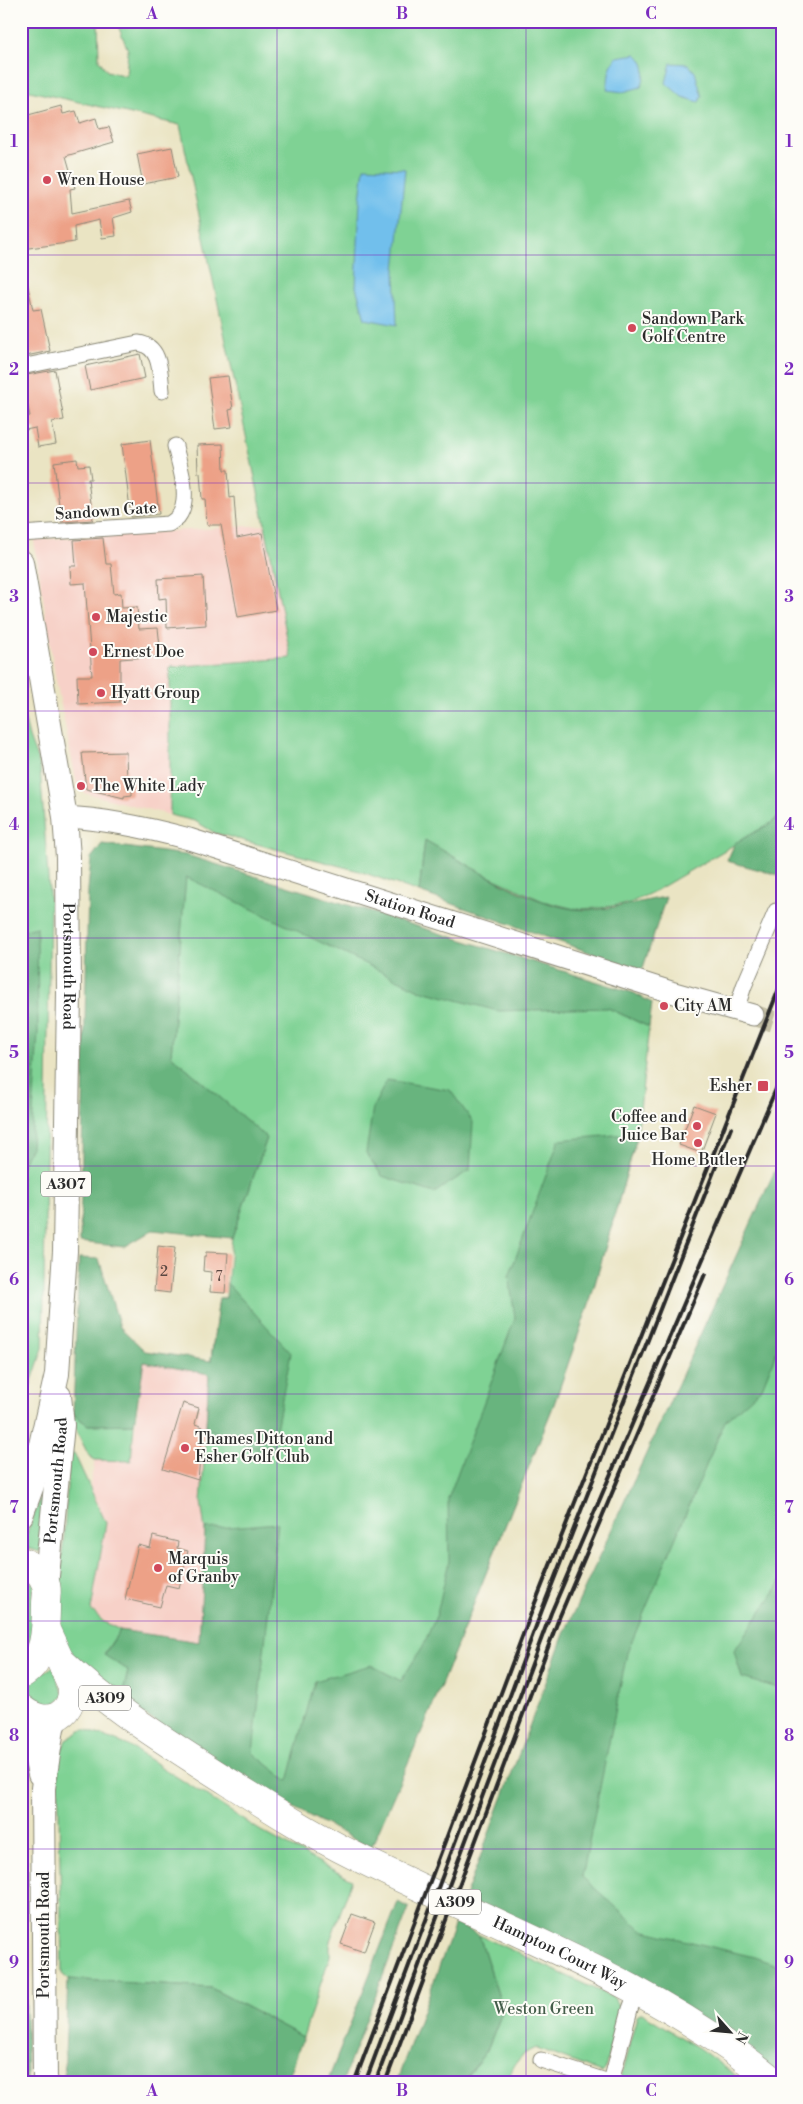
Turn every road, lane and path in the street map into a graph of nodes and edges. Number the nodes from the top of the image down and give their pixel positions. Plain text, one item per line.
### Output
1 (21, 367) edge
2 (162, 391) dead end
3 (175, 446) dead end
4 (21, 534) edge
5 (21, 562) edge
6 (65, 817) junction
7 (776, 911) dead end
8 (744, 1012) joint
9 (57, 1374) junction
10 (41, 1443) junction
11 (21, 1487) edge
12 (21, 1515) edge
13 (21, 1561) edge
14 (46, 1586) junction
15 (46, 1630) junction
16 (60, 1661) junction
17 (21, 1674) edge
18 (22, 1709) edge
19 (58, 1716) junction
20 (151, 1733) junction
21 (42, 1788) junction
22 (638, 1990) junction
23 (541, 2060) dead end
24 (611, 2082) edge
25 (45, 2083) edge
26 (776, 2083) edge

1 - 2 street
3 - 4 street, Sandown Gate
5 - 6 main road, Portsmouth Road / A307
6 - 8 main road, Station Road
6 - 9 main road, Portsmouth Road / A307
7 - 8 street
9 - 10 main road, Portsmouth Road / A307
9 - 14 main road, Portsmouth Road / A307
10 - 11 main road
10 - 12 main road, Portsmouth Road / A307
13 - 14 highway
14 - 15 highway
15 - 16 highway
15 - 17 highway
16 - 19 highway
16 - 20 highway, Hampton Court Way / A309
18 - 19 highway, Hampton Court Way
18 - 21 main road, Portsmouth Road
19 - 20 highway, Hampton Court Way / A309
19 - 21 main road, Portsmouth Road
20 - 22 highway, Hampton Court Way / A309
21 - 25 main road, Portsmouth Road
22 - 24 street
22 - 26 highway, Hampton Court Way / A309
23 - 24 street

